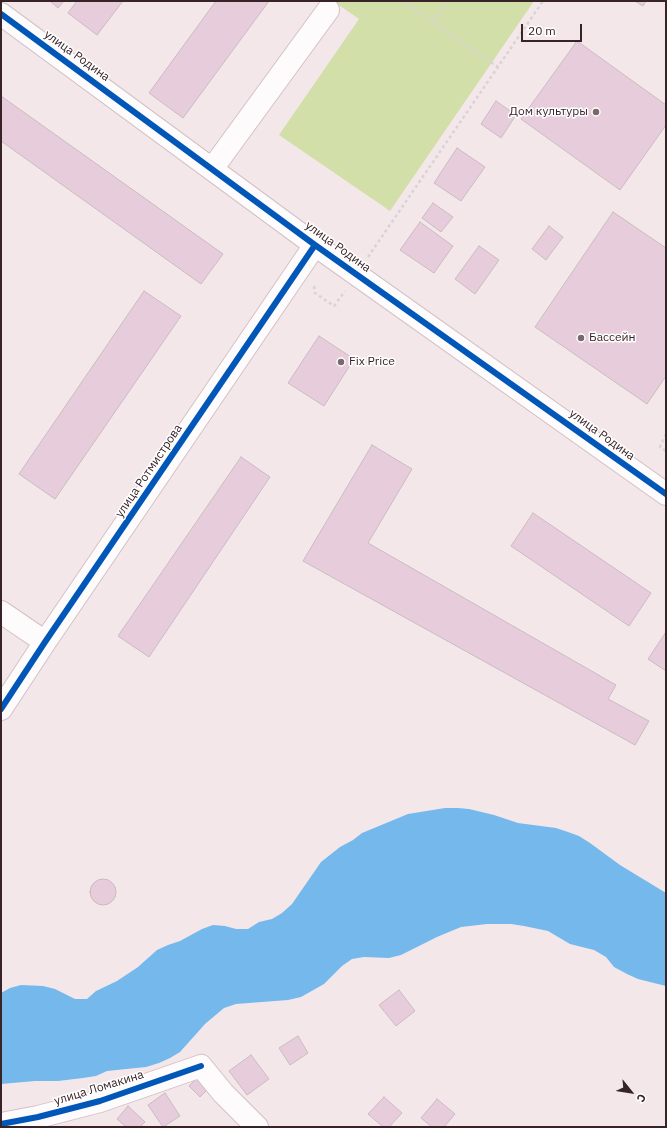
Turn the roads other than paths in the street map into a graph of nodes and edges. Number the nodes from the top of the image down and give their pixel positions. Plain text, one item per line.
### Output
1 (328, 10) dead end
2 (1, 14) edge
3 (212, 169) junction
4 (316, 245) junction
5 (666, 494) edge
6 (1, 612) edge
7 (45, 642) junction
8 (1, 709) edge
9 (1, 1124) edge
10 (257, 1127) edge

1 - 3 street
2 - 3 street, улица Родина
3 - 4 street, улица Родина
4 - 5 street, улица Родина
4 - 7 street, улица Ротмистрова
6 - 7 street
7 - 8 street, улица Ротмистрова
9 - 10 street, улица Ломакина

